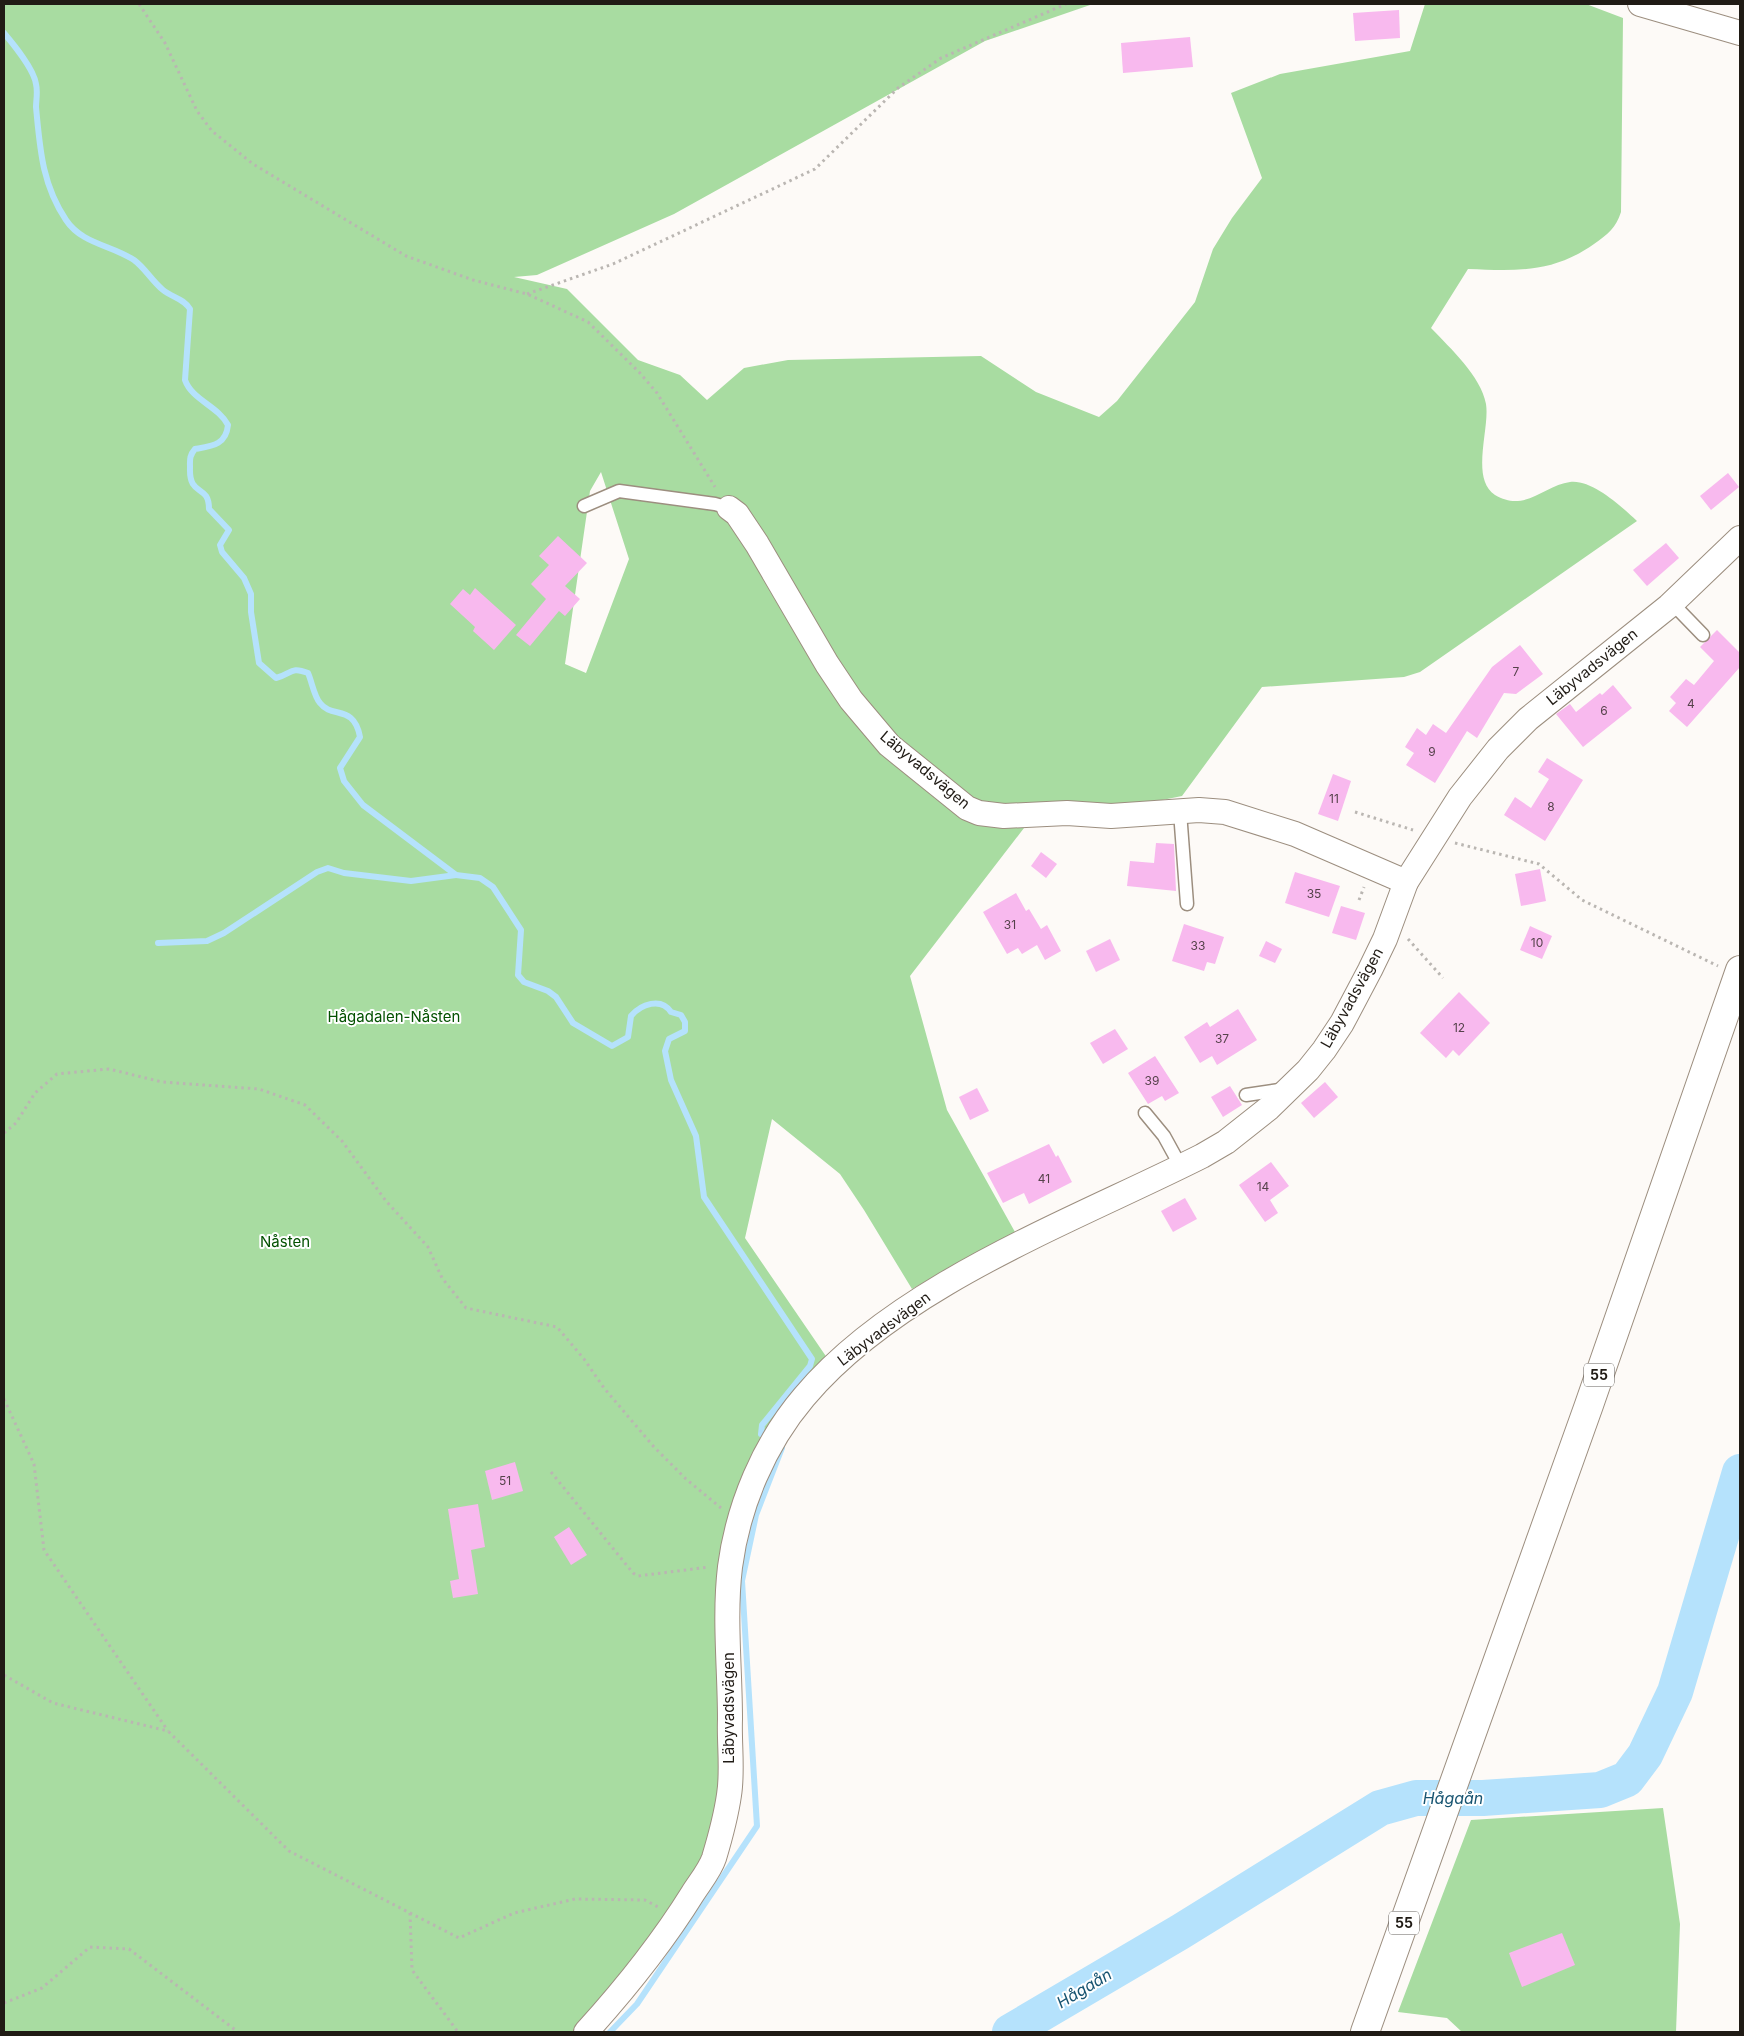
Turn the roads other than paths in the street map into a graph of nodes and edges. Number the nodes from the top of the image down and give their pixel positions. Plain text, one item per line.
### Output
1 (1640, 4) edge
2 (1740, 33) edge
3 (584, 506) dead end
4 (729, 508) joint
5 (1740, 538) edge
6 (1672, 603) junction
7 (1703, 635) dead end
8 (1180, 812) junction
9 (1406, 882) junction
10 (1187, 904) dead end
11 (1739, 973) edge
12 (1291, 1088) junction
13 (1246, 1095) dead end
14 (1146, 1113) dead end
15 (1181, 1167) junction
16 (586, 2032) edge
17 (1365, 2032) edge

1 - 2 street
3 - 4 lane
4 - 8 street, Läbyvadsvägen
5 - 6 street, Läbyvadsvägen
6 - 7 lane
6 - 9 street, Läbyvadsvägen
8 - 9 street, Läbyvadsvägen
8 - 10 lane
9 - 12 street, Läbyvadsvägen
11 - 17 main road, 55
12 - 13 lane
12 - 15 street, Läbyvadsvägen
14 - 15 lane
15 - 16 street, Läbyvadsvägen

